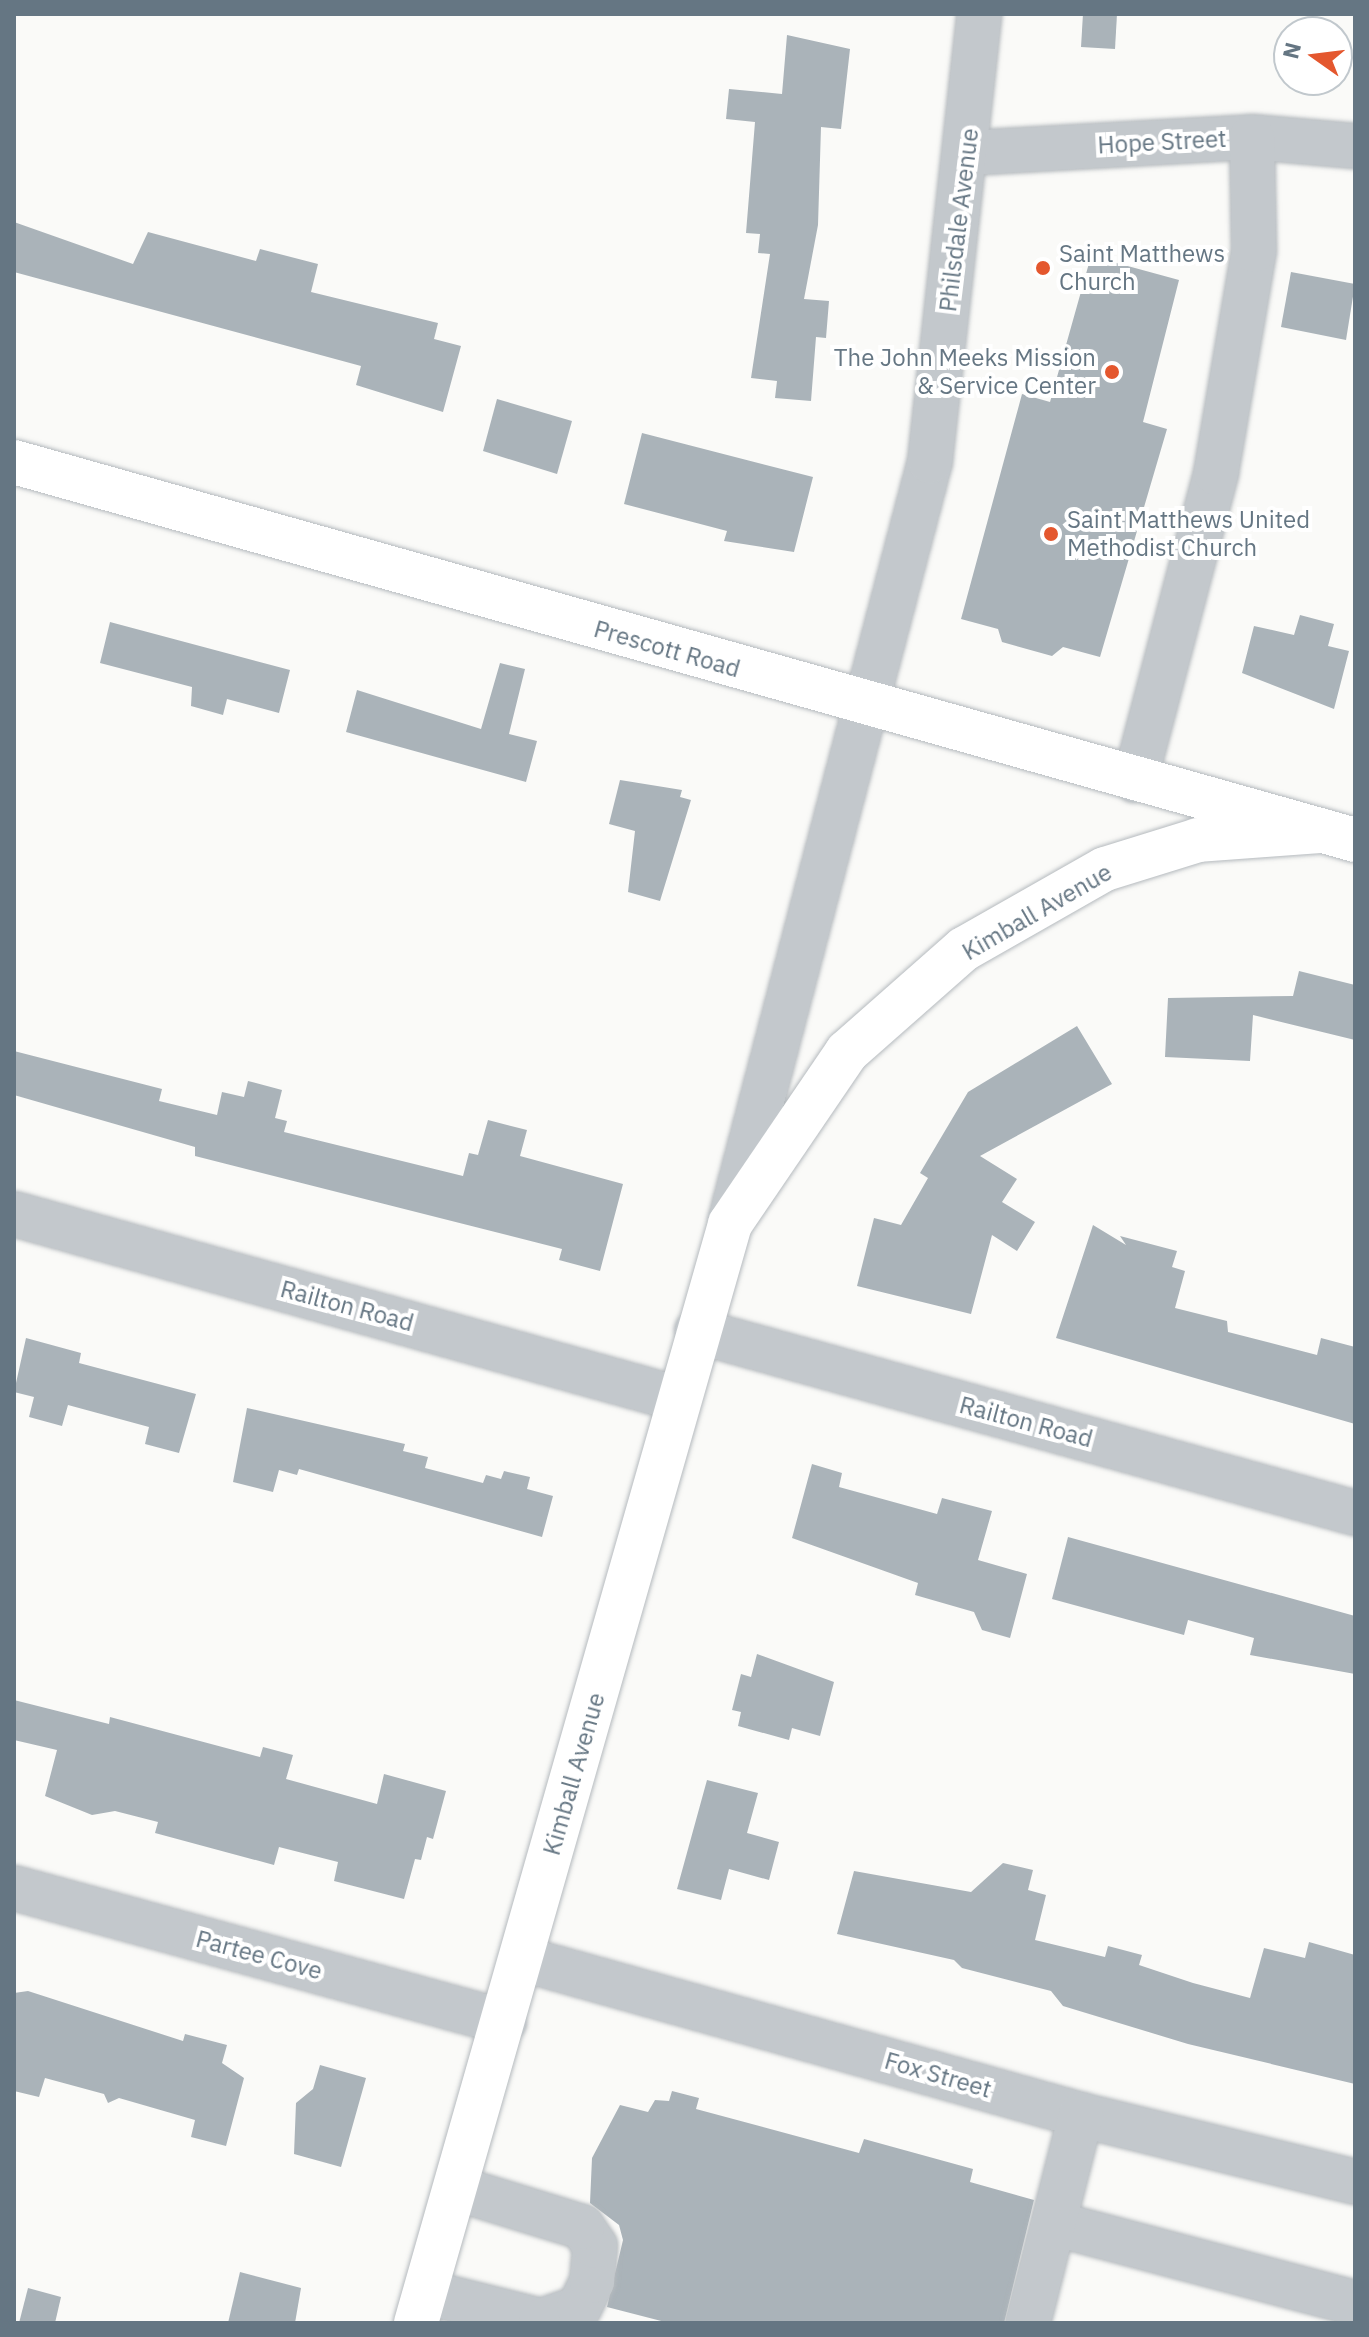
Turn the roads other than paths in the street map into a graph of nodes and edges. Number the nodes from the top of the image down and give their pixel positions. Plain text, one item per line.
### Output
1 (979, 14) edge
2 (1252, 137) junction
3 (1355, 146) edge
4 (968, 153) junction
5 (14, 462) edge
6 (861, 704) junction
7 (1135, 780) junction
8 (1338, 836) edge
9 (14, 1214) edge
10 (730, 1224) junction
11 (697, 1331) junction
12 (679, 1399) junction
13 (1355, 1513) edge
14 (14, 1888) edge
15 (523, 1959) junction
16 (504, 2022) junction
17 (1081, 2115) junction
18 (1355, 2182) edge
19 (455, 2188) junction
20 (1056, 2224) junction
21 (1355, 2303) edge
22 (420, 2307) edge
23 (1028, 2323) edge

1 - 4 street, Philsdale Avenue
2 - 3 street, Hope Street
2 - 4 street, Hope Street
2 - 7 street
4 - 6 street, Philsdale Avenue
5 - 6 main road, Prescott Road
6 - 7 main road, Prescott Road
6 - 10 street, Kimball Avenue
7 - 8 main road, Prescott Road
8 - 10 main road, Kimball Avenue
9 - 12 street, Railton Road
10 - 11 main road, Kimball Avenue
11 - 12 main road, Kimball Avenue
11 - 13 street, Railton Road
12 - 15 main road, Kimball Avenue
14 - 16 street, Partee Cove
15 - 16 main road, Kimball Avenue
15 - 17 street, Fox Street
16 - 19 main road, Kimball Avenue
17 - 18 street, Fox Street
17 - 20 street
19 - 22 main road, Kimball Avenue
19 - 22 street
20 - 21 street
20 - 23 street

